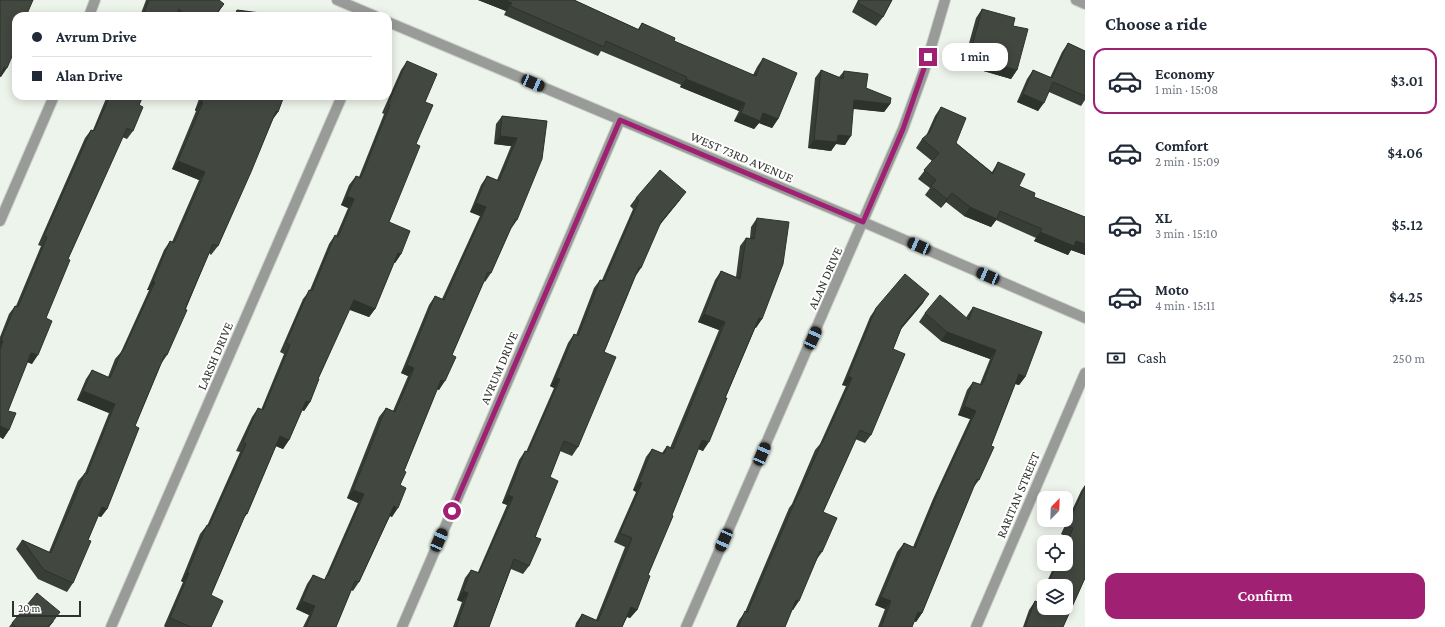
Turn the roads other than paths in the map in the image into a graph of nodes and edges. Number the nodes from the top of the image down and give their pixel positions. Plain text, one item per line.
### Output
1 (95, 0) edge
2 (337, 0) edge
3 (945, 0) edge
4 (1076, 0) edge
5 (1085, 4) edge
6 (90, 12) edge
7 (366, 12) edge
8 (392, 24) edge
9 (52, 100) edge
10 (340, 100) edge
11 (620, 120) junction
12 (0, 222) edge
13 (863, 222) junction
14 (1085, 318) edge
15 (1085, 373) edge
16 (111, 627) edge
17 (402, 627) edge
18 (686, 627) edge
19 (976, 627) edge

1 - 6 street
2 - 7 street
3 - 13 street, ALAN DRIVE
4 - 5 street
8 - 11 street, WEST 73RD AVENUE
9 - 12 street
10 - 16 street, LARSH DRIVE
11 - 13 street, WEST 73RD AVENUE
11 - 17 street, AVRUM DRIVE
13 - 14 street, WEST 73RD AVENUE
13 - 18 street, ALAN DRIVE
15 - 19 street, RARITAN STREET

